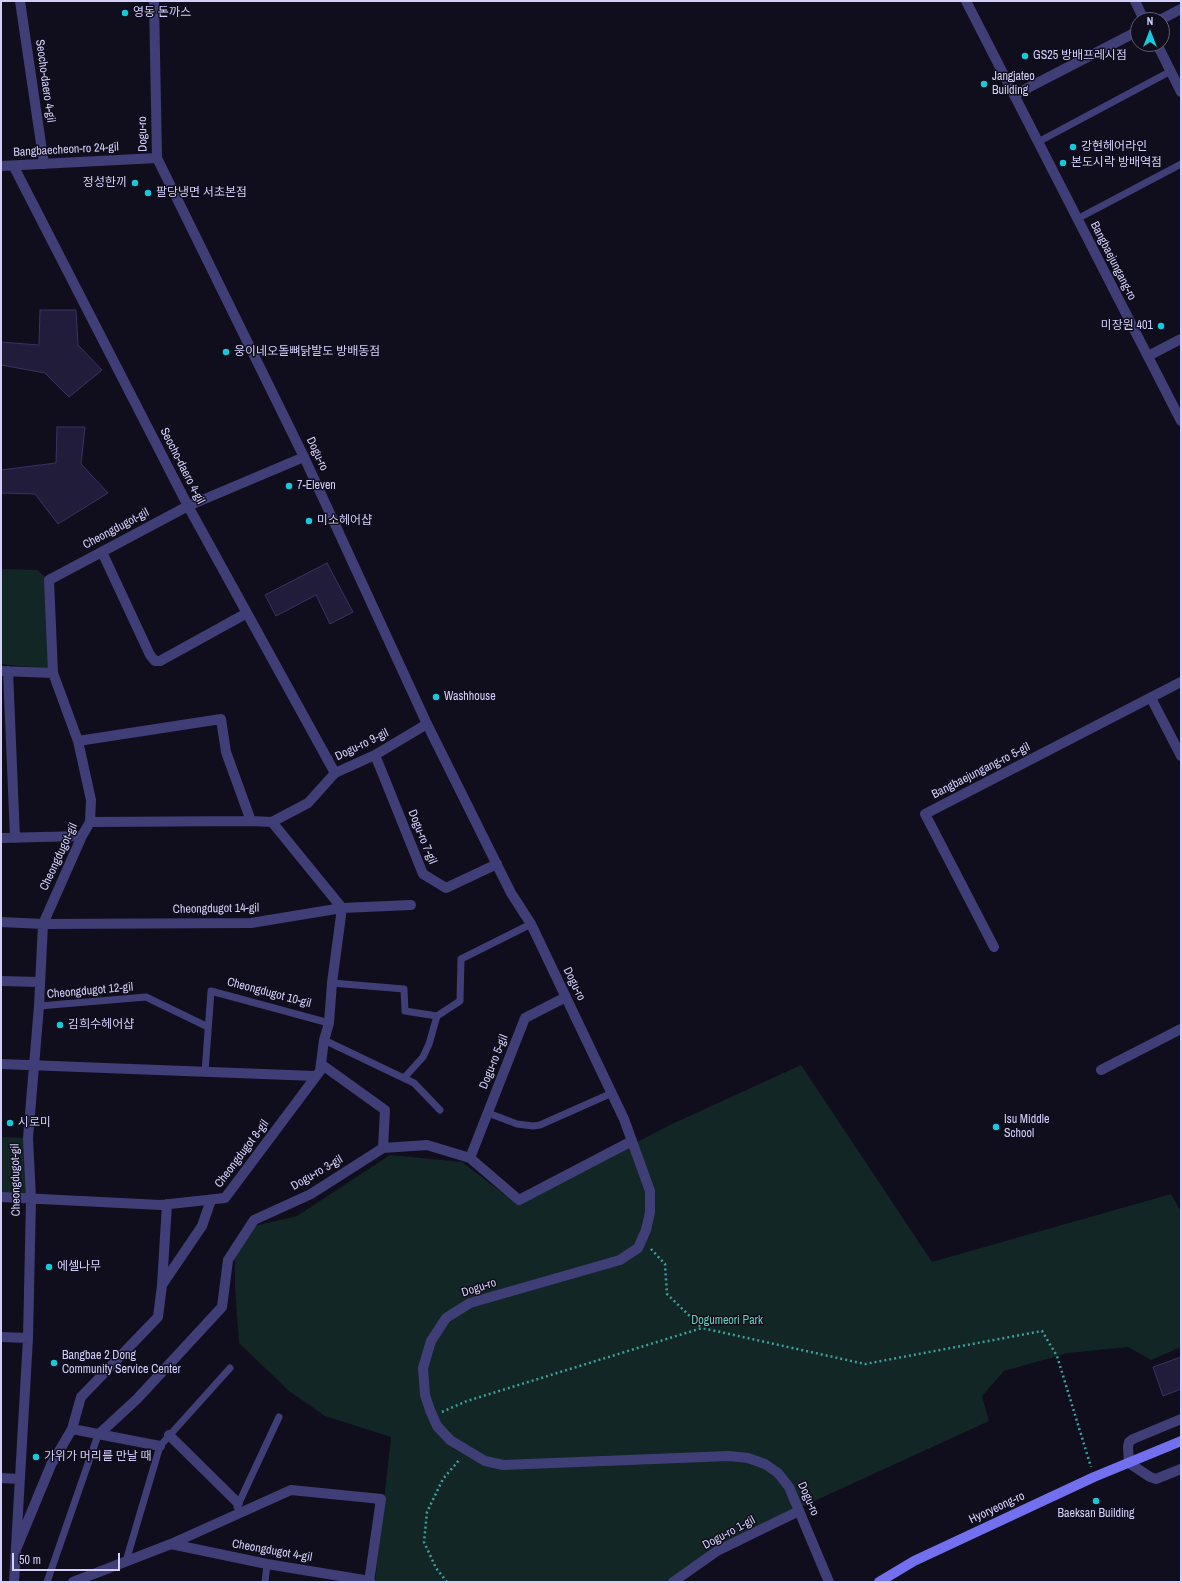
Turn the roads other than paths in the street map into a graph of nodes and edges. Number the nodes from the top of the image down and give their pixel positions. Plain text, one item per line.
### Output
1 (20, 1) edge
2 (154, 1) edge
3 (966, 1) edge
4 (1135, 1) edge
5 (1181, 9) edge
6 (1140, 12) edge
7 (1170, 15) edge
8 (1130, 35) edge
9 (1161, 52) edge
10 (1171, 71) junction
11 (1178, 80) edge
12 (1181, 92) edge
13 (1014, 95) junction
14 (1038, 142) junction
15 (157, 158) junction
16 (44, 164) junction
17 (1181, 164) edge
18 (1, 166) edge
19 (14, 167) junction
20 (1078, 219) junction
21 (1181, 339) edge
22 (1148, 356) junction
23 (1181, 421) edge
24 (304, 457) junction
25 (188, 506) junction
26 (102, 552) junction
27 (247, 613) junction
28 (4, 671) edge
29 (53, 674) junction
30 (1181, 682) edge
31 (1151, 698) junction
32 (427, 724) junction
33 (78, 741) junction
34 (375, 755) junction
35 (1181, 756) edge
36 (335, 772) junction
37 (251, 820) junction
38 (90, 822) junction
39 (272, 822) junction
40 (82, 836) junction
41 (1, 838) edge
42 (15, 838) junction
43 (497, 864) junction
44 (411, 905) dead end
45 (342, 908) junction
46 (1, 922) edge
47 (43, 924) junction
48 (530, 924) junction
49 (994, 947) dead end
50 (1, 981) edge
51 (40, 982) junction
52 (332, 983) junction
53 (566, 997) junction
54 (39, 1006) junction
55 (437, 1016) junction
56 (329, 1023) junction
57 (208, 1027) junction
58 (1181, 1029) edge
59 (324, 1040) junction
60 (1, 1064) edge
61 (321, 1064) junction
62 (33, 1065) junction
63 (1101, 1070) dead end
64 (205, 1072) junction
65 (316, 1076) junction
66 (404, 1078) junction
67 (612, 1093) junction
68 (440, 1110) dead end
69 (488, 1113) junction
70 (632, 1140) junction
71 (383, 1148) junction
72 (470, 1158) junction
73 (1, 1197) edge
74 (31, 1198) junction
75 (211, 1200) junction
76 (168, 1204) junction
77 (162, 1285) junction
78 (1, 1337) edge
79 (28, 1338) junction
80 (230, 1368) dead end
81 (279, 1417) dead end
82 (1181, 1419) edge
83 (72, 1429) junction
84 (98, 1435) junction
85 (169, 1435) junction
86 (1181, 1441) edge
87 (160, 1446) junction
88 (1128, 1463) junction
89 (1181, 1469) edge
90 (1, 1478) edge
91 (19, 1478) junction
92 (238, 1504) junction
93 (799, 1511) junction
94 (235, 1515) junction
95 (171, 1544) junction
96 (14, 1555) junction
97 (126, 1561) junction
98 (267, 1564) junction
99 (369, 1581) edge
100 (14, 1582) edge
101 (47, 1582) edge
102 (73, 1582) edge
103 (265, 1582) edge
104 (673, 1582) edge
105 (829, 1582) edge
106 (879, 1582) edge

1 - 16 street, Seocho-daero 4-gil
2 - 15 street, Dogu-ro
3 - 13 street, Bangbaejungang-ro
4 - 6 street
5 - 7 street
8 - 13 street
9 - 10 street
10 - 11 street
10 - 14 lane
11 - 12 street
13 - 14 street, Bangbaejungang-ro
14 - 20 street, Bangbaejungang-ro
15 - 16 street, Bangbaecheon-ro 24-gil
15 - 24 street, Dogu-ro
16 - 19 street, Bangbaecheon-ro 24-gil
17 - 20 lane, Bangbaejungang-ro
18 - 19 street, Bangbaecheon-ro 24-gil
19 - 25 street, Seocho-daero 4-gil
20 - 22 street, Bangbaejungang-ro
21 - 22 street
22 - 23 street, Bangbaejungang-ro
24 - 25 street, Cheongdugot-gil
24 - 32 street, Dogu-ro
25 - 26 street, Cheongdugot-gil
25 - 27 street, Seocho-daero 4-gil
26 - 27 street
26 - 29 street, Cheongdugot-gil
27 - 36 street, Seocho-daero 4-gil
28 - 29 street
28 - 42 street
29 - 33 street, Cheongdugot-gil
30 - 31 street, Bangbaejungang-ro 5-gil
31 - 35 street
31 - 49 street, Bangbaejungang-ro 5-gil
32 - 34 street, Dogu-ro 9-gil
32 - 43 street, Dogu-ro
33 - 37 street
33 - 38 street, Cheongdugot-gil
34 - 36 street, Dogu-ro 9-gil
34 - 43 street, Dogu-ro 7-gil
36 - 39 street, Dogu-ro 9-gil
37 - 38 street
37 - 39 street
38 - 40 street, Cheongdugot-gil
39 - 45 street
40 - 42 street
40 - 47 street, Cheongdugot-gil
41 - 42 street
43 - 48 street, Dogu-ro
44 - 45 street, Cheongdugot 14-gil
45 - 47 street, Cheongdugot 14-gil
45 - 52 street, Cheongdugot 8-gil
46 - 47 street, Cheongdugot 14-gil
47 - 51 street, Cheongdugot-gil
48 - 53 street, Dogu-ro
48 - 55 lane
50 - 51 street
51 - 54 street, Cheongdugot-gil
52 - 55 lane
52 - 56 street, Cheongdugot 8-gil
53 - 67 street, Dogu-ro
53 - 69 street, Dogu-ro 5-gil
54 - 57 lane, Cheongdugot 12-gil
54 - 62 street, Cheongdugot-gil
55 - 66 lane
56 - 57 lane, Cheongdugot 10-gil
56 - 59 street, Cheongdugot 8-gil
57 - 64 lane, Cheongdugot 10-gil
58 - 63 street
59 - 61 street, Cheongdugot 8-gil
59 - 66 lane
60 - 62 street
61 - 65 street, Cheongdugot 8-gil
61 - 71 street
62 - 64 street
62 - 74 street, Cheongdugot-gil
64 - 65 street
65 - 75 street, Cheongdugot 8-gil
66 - 68 lane
67 - 69 lane
67 - 70 street, Dogu-ro
69 - 72 street, Dogu-ro 5-gil
70 - 72 street, Dogu-ro 3-gil
70 - 93 street, Dogu-ro
71 - 72 street, Dogu-ro 3-gil
71 - 84 street, Dogu-ro 3-gil
73 - 74 street, Cheongdugot 8-gil
74 - 76 street, Cheongdugot 8-gil
74 - 79 street, Cheongdugot-gil
75 - 76 street, Cheongdugot 8-gil
75 - 77 street
76 - 77 street
77 - 83 street
78 - 79 street
79 - 91 street, Cheongdugot-gil
80 - 85 lane
81 - 92 lane
82 - 88 street
83 - 84 street
83 - 96 street
84 - 87 street
84 - 101 lane
85 - 87 lane
85 - 92 street
86 - 88 main road, Hyoryeong-ro
87 - 97 lane
88 - 89 street
88 - 106 main road, Hyoryeong-ro
90 - 91 street
91 - 96 street, Cheongdugot-gil
92 - 94 lane
93 - 104 street, Dogu-ro 1-gil
93 - 105 street, Dogu-ro
94 - 95 street
94 - 99 street
95 - 97 street
95 - 98 street, Cheongdugot 4-gil
96 - 100 street, Cheongdugot-gil
97 - 102 street
98 - 99 street, Cheongdugot 4-gil
98 - 103 lane

